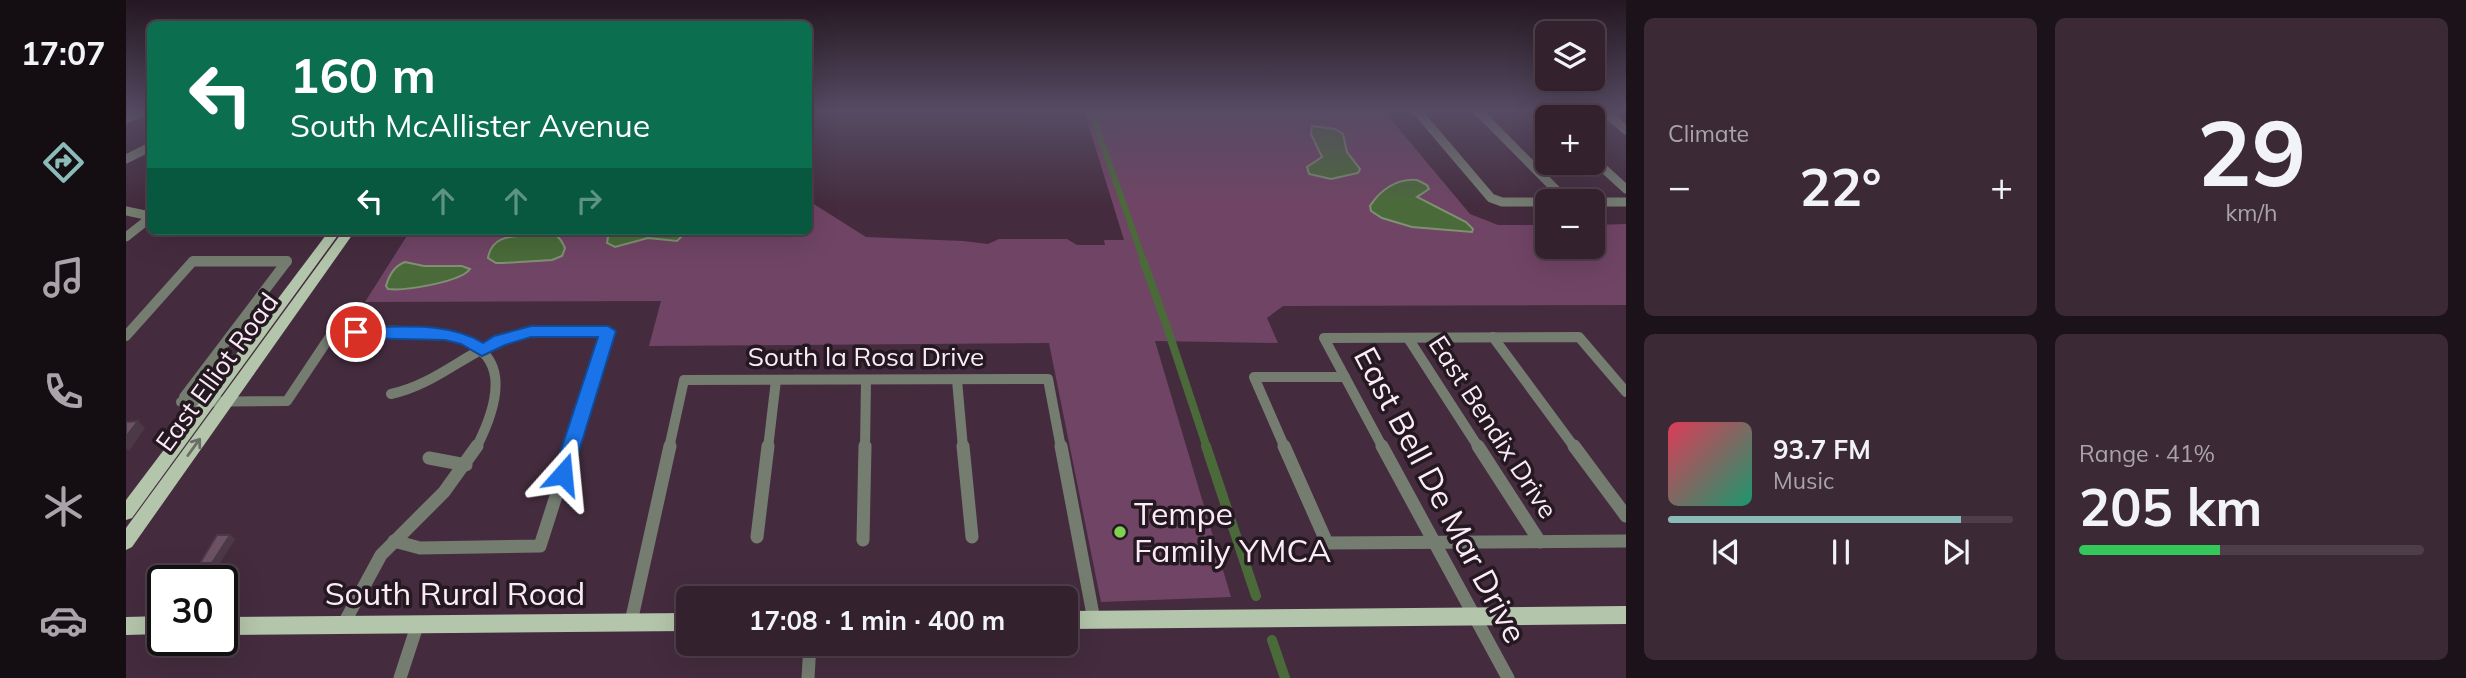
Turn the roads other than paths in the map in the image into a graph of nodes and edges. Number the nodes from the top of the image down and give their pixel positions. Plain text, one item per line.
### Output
1 (1445, 143) edge
2 (1509, 143) edge
3 (147, 150) edge
4 (126, 159) edge
5 (1605, 170) edge
6 (1555, 189) edge
7 (1626, 189) edge
8 (1535, 202) edge
9 (1605, 202) edge
10 (1626, 202) edge
11 (126, 211) edge
12 (147, 216) edge
13 (147, 220) edge
14 (338, 235) edge
15 (339, 235) edge
16 (126, 237) edge
17 (126, 336) edge
18 (1493, 337) junction
19 (1408, 338) junction
20 (482, 350) junction
21 (1345, 377) junction
22 (776, 380) junction
23 (866, 380) junction
24 (957, 380) junction
25 (1626, 392) edge
26 (391, 394) dead end
27 (209, 402) junction
28 (226, 402) junction
29 (172, 452) junction
30 (429, 458) dead end
31 (466, 465) junction
32 (156, 500) junction
33 (126, 513) edge
34 (1626, 516) edge
35 (757, 537) dead end
36 (972, 537) dead end
37 (863, 540) dead end
38 (394, 541) junction
39 (1626, 541) edge
40 (126, 542) edge
41 (1434, 542) junction
42 (1540, 542) junction
43 (1626, 615) edge
44 (1475, 617) junction
45 (1078, 620) edge
46 (1094, 620) junction
47 (631, 622) junction
48 (676, 622) edge
49 (418, 624) junction
50 (147, 625) edge
51 (343, 625) junction
52 (126, 626) edge
53 (238, 626) edge
54 (809, 656) edge
55 (400, 678) edge
56 (808, 678) edge
57 (1508, 678) edge

1 - 8 street
2 - 6 street
3 - 4 street
5 - 7 street
9 - 10 street
11 - 12 street
13 - 16 street
14 - 27 main road, East Elliot Road
15 - 28 main road, East Elliot Road
17 - 27 street
18 - 19 street
18 - 25 street
18 - 34 street
19 - 21 street, East Bell De Mar Drive
19 - 42 street, East Bendix Drive
20 - 26 street
20 - 28 street
20 - 31 street
20 - 38 street
21 - 41 street, East Bell De Mar Drive
21 - 41 street
22 - 23 street, South la Rosa Drive
22 - 35 street
22 - 47 street, South la Rosa Drive
23 - 24 street, South la Rosa Drive
23 - 37 street
24 - 36 street
24 - 46 street, South la Rosa Drive
27 - 28 street
27 - 29 main road, East Elliot Road
32 -> 28 main road, East Elliot Road
29 - 32 main road
29 - 33 main road, East Elliot Road
30 - 31 street
31 - 38 street
32 - 40 main road, East Elliot Road
38 - 51 street
39 - 42 street
41 - 42 street
41 - 44 street, East Bell De Mar Drive
43 - 44 main road
44 - 46 main road
44 - 57 street, East Bell De Mar Drive
45 - 46 main road
47 - 48 main road, South Rural Road
47 - 49 main road, South Rural Road
49 - 51 main road, South Rural Road
49 - 55 street
50 - 52 main road
51 - 53 main road, South Rural Road
54 - 56 street

